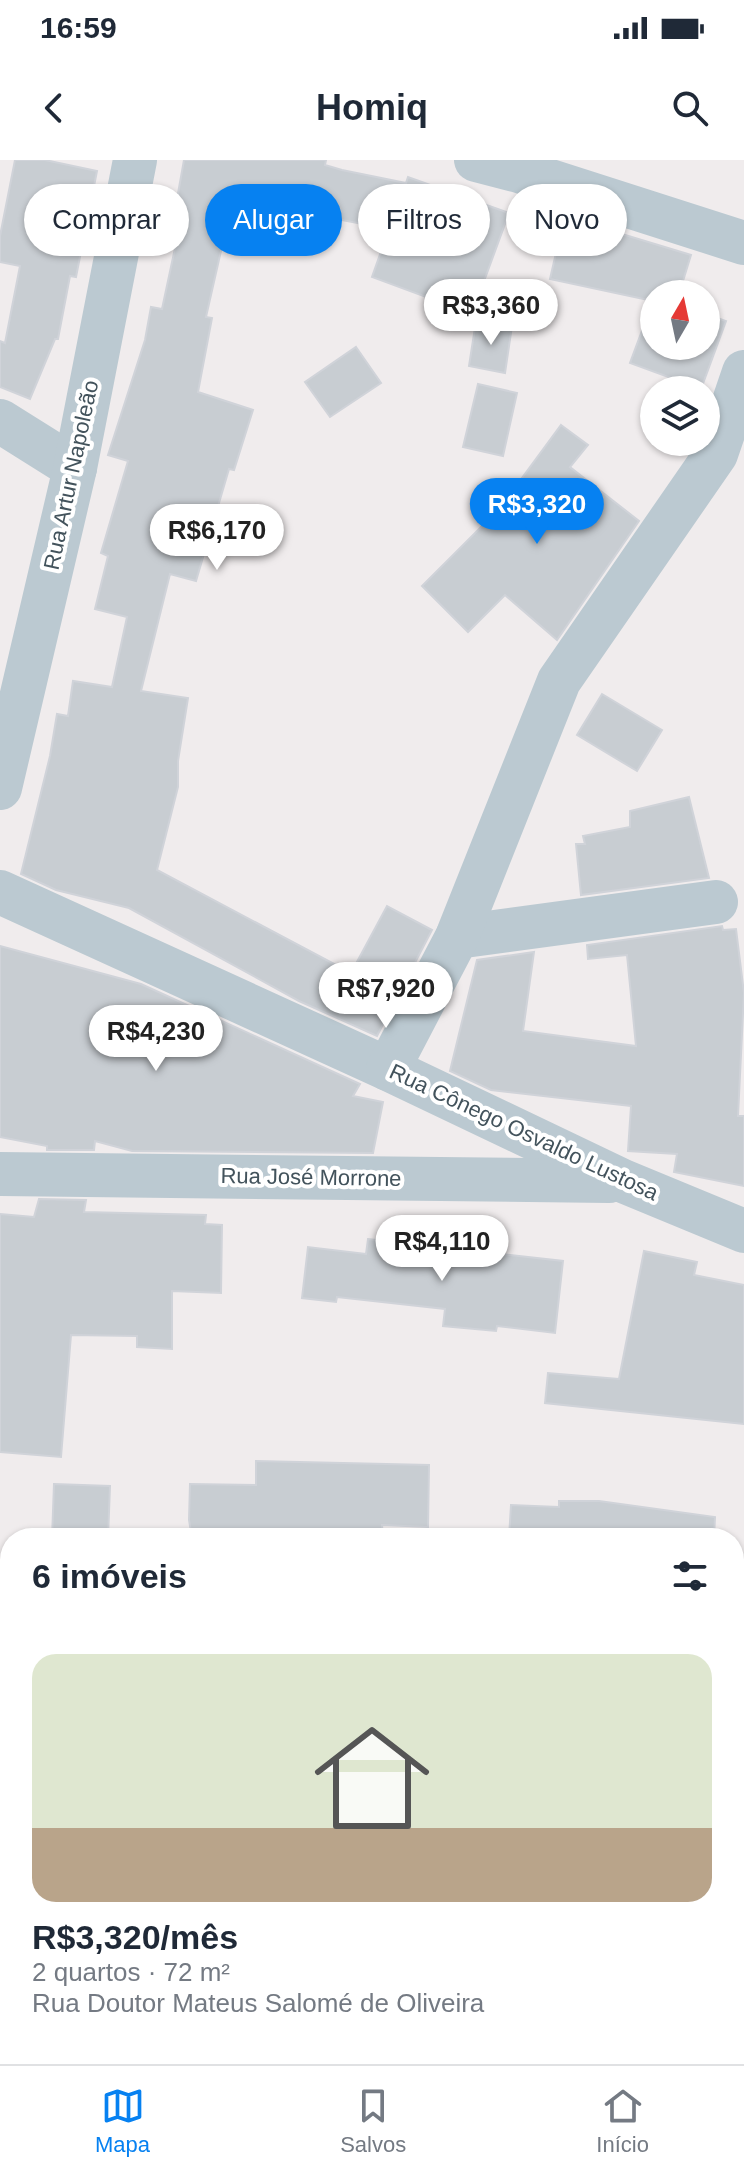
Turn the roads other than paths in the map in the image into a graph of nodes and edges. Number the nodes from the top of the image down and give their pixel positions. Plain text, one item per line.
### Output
1 (135, 160) edge
2 (476, 160) edge
3 (521, 166) edge
4 (744, 243) edge
5 (744, 372) edge
6 (0, 421) edge
7 (75, 468) junction
8 (0, 788) edge
9 (0, 892) edge
10 (716, 902) dead end
11 (457, 937) junction
12 (388, 1069) junction
13 (0, 1174) edge
14 (623, 1181) junction
15 (744, 1231) edge

1 - 7 street, Rua Artur Napoleão
2 - 3 street
3 - 4 street
5 - 11 street
6 - 7 street
7 - 8 street, Rua Artur Napoleão
9 - 12 street, Rua Cônego Osvaldo Lustosa
10 - 11 street
11 - 12 street
12 - 14 street, Rua Cônego Osvaldo Lustosa
13 - 14 street, Rua José Morrone
14 - 15 street, Rua Cônego Osvaldo Lustosa

